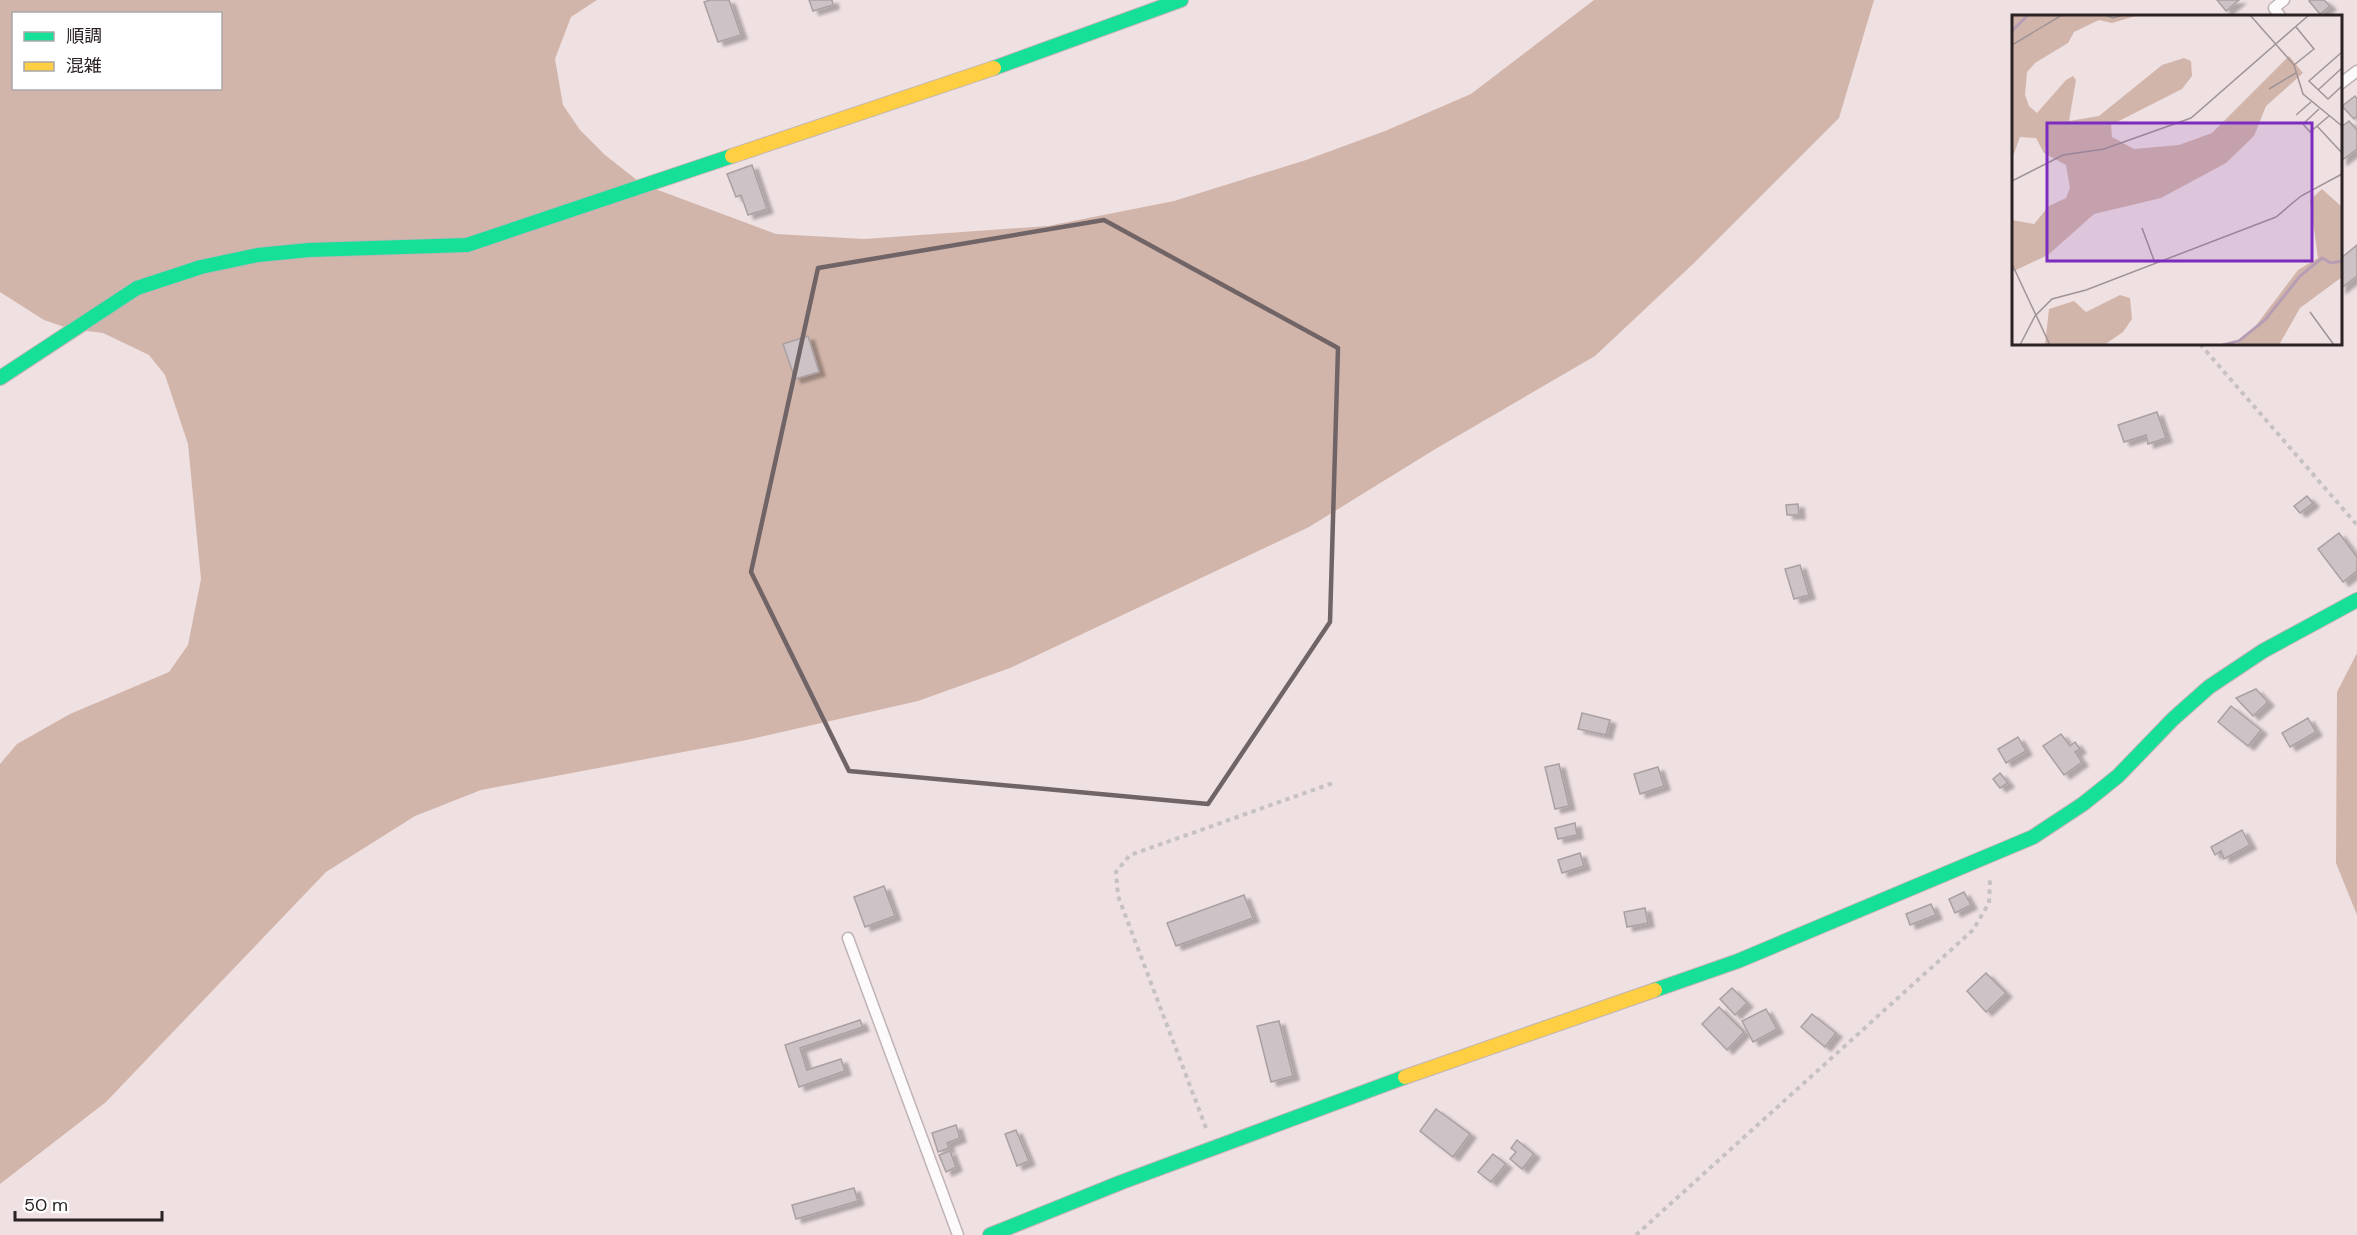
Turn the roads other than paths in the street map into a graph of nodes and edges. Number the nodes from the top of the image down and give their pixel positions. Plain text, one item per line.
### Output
1 (1181, 0) edge
2 (2284, 0) edge
3 (2279, 15) edge
4 (2357, 71) edge
5 (2342, 82) edge
6 (0, 378) edge
7 (2357, 600) edge
8 (848, 938) dead end
9 (958, 1235) edge
10 (990, 1235) edge

1 - 6 street
2 - 3 lane
4 - 5 lane
7 - 10 street
8 - 9 lane

